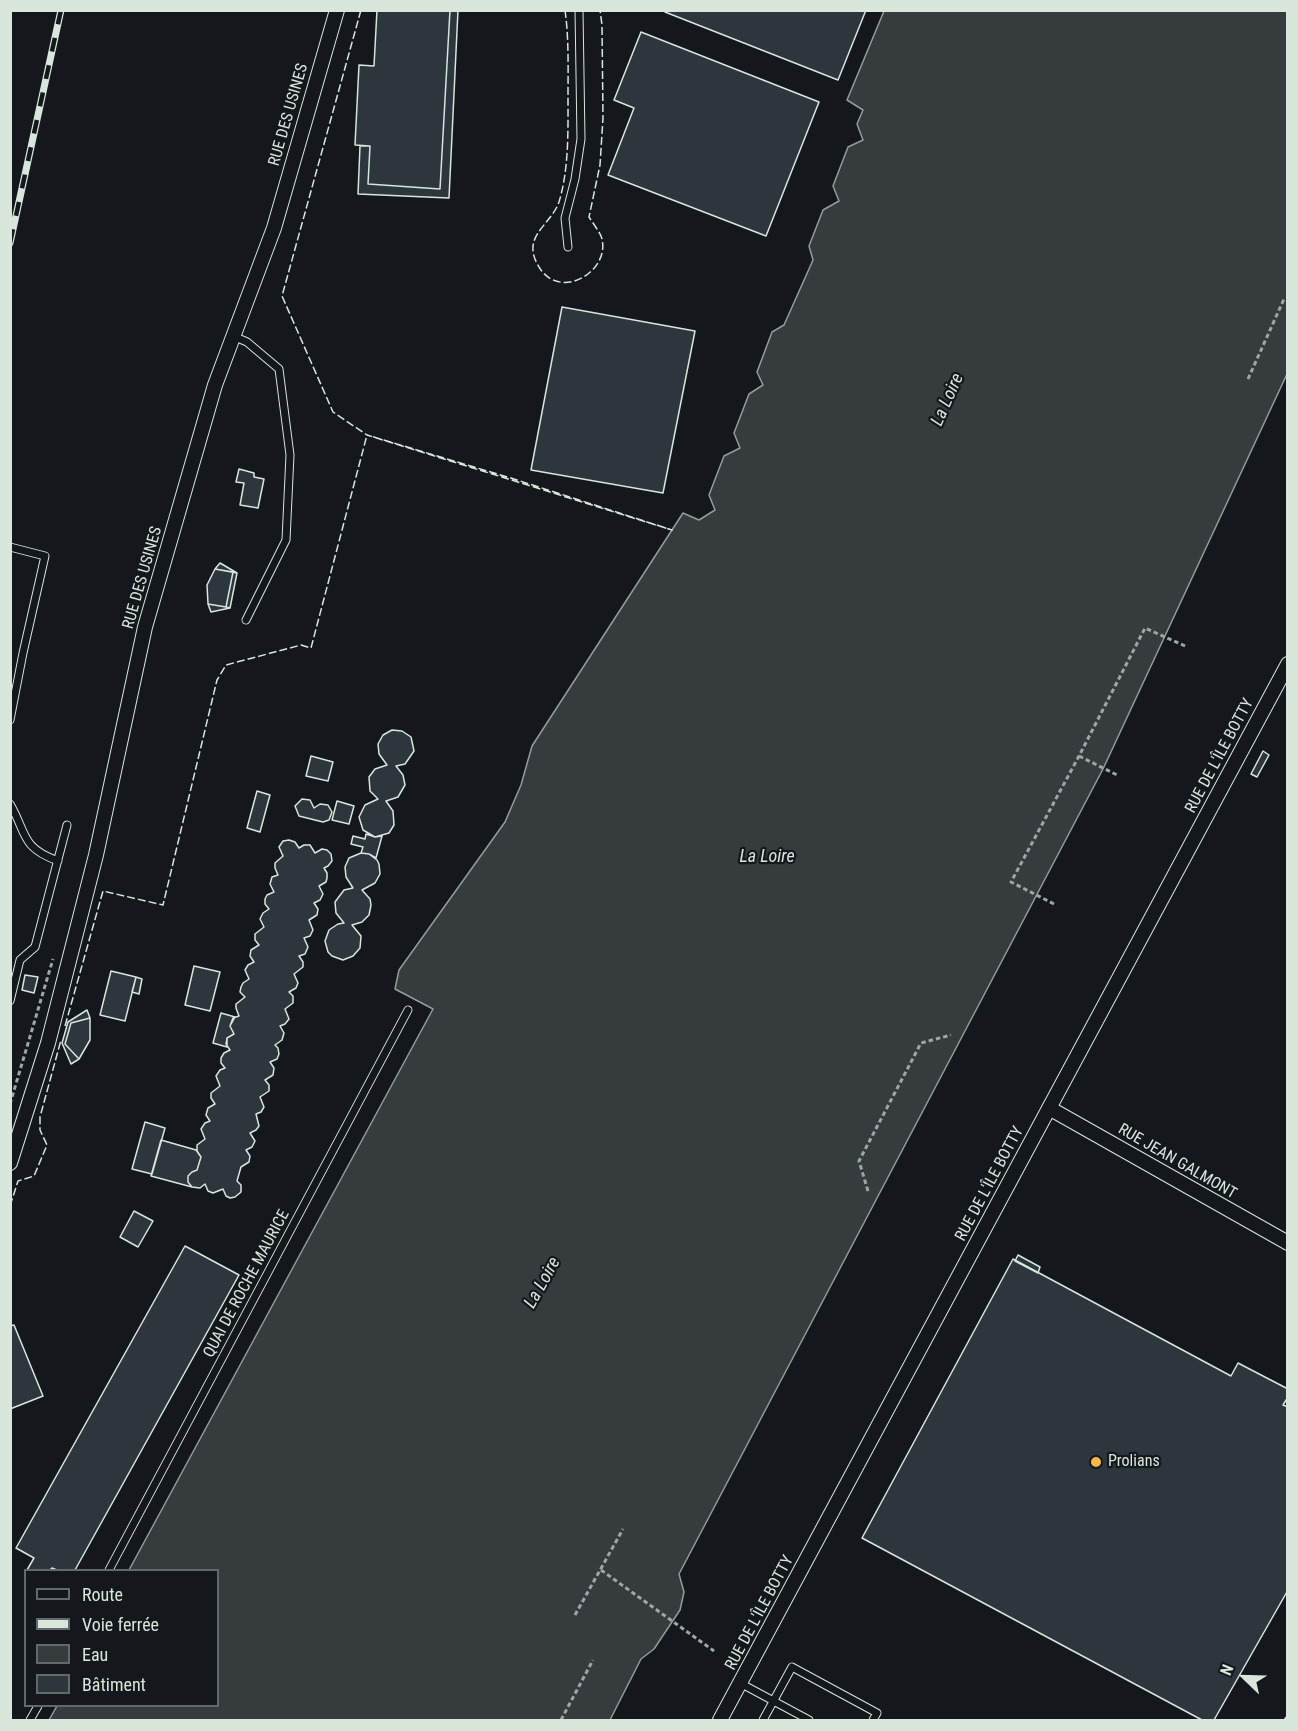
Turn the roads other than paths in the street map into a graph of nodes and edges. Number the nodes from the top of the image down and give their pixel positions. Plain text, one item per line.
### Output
1 (337, 10) edge
2 (579, 10) edge
3 (568, 248) dead end
4 (234, 336) junction
5 (10, 547) edge
6 (246, 620) dead end
7 (1287, 664) edge
8 (10, 720) edge
9 (10, 804) edge
10 (67, 825) dead end
11 (58, 861) junction
12 (10, 1001) edge
13 (408, 1010) dead end
14 (1049, 1108) junction
15 (10, 1163) edge
16 (1287, 1244) edge
17 (110, 1569) edge
18 (740, 1683) junction
19 (774, 1701) junction
20 (720, 1720) edge
21 (763, 1720) edge
22 (809, 1720) edge
23 (873, 1720) edge

1 - 4 street, RUE DES USINES
2 - 3 lane
4 - 6 lane
4 - 15 street, RUE DES USINES
5 - 8 lane
7 - 14 street, RUE DE L'ÎLE BOTTY
9 - 11 lane
10 - 11 lane
11 - 12 lane
13 - 17 lane, QUAI DE ROCHE MAURICE
14 - 16 street, RUE JEAN GALMONT
14 - 18 street, RUE DE L'ÎLE BOTTY
18 - 19 lane
18 - 20 street, RUE DE L'ÎLE BOTTY
19 - 21 lane
19 - 22 lane
19 - 23 lane

